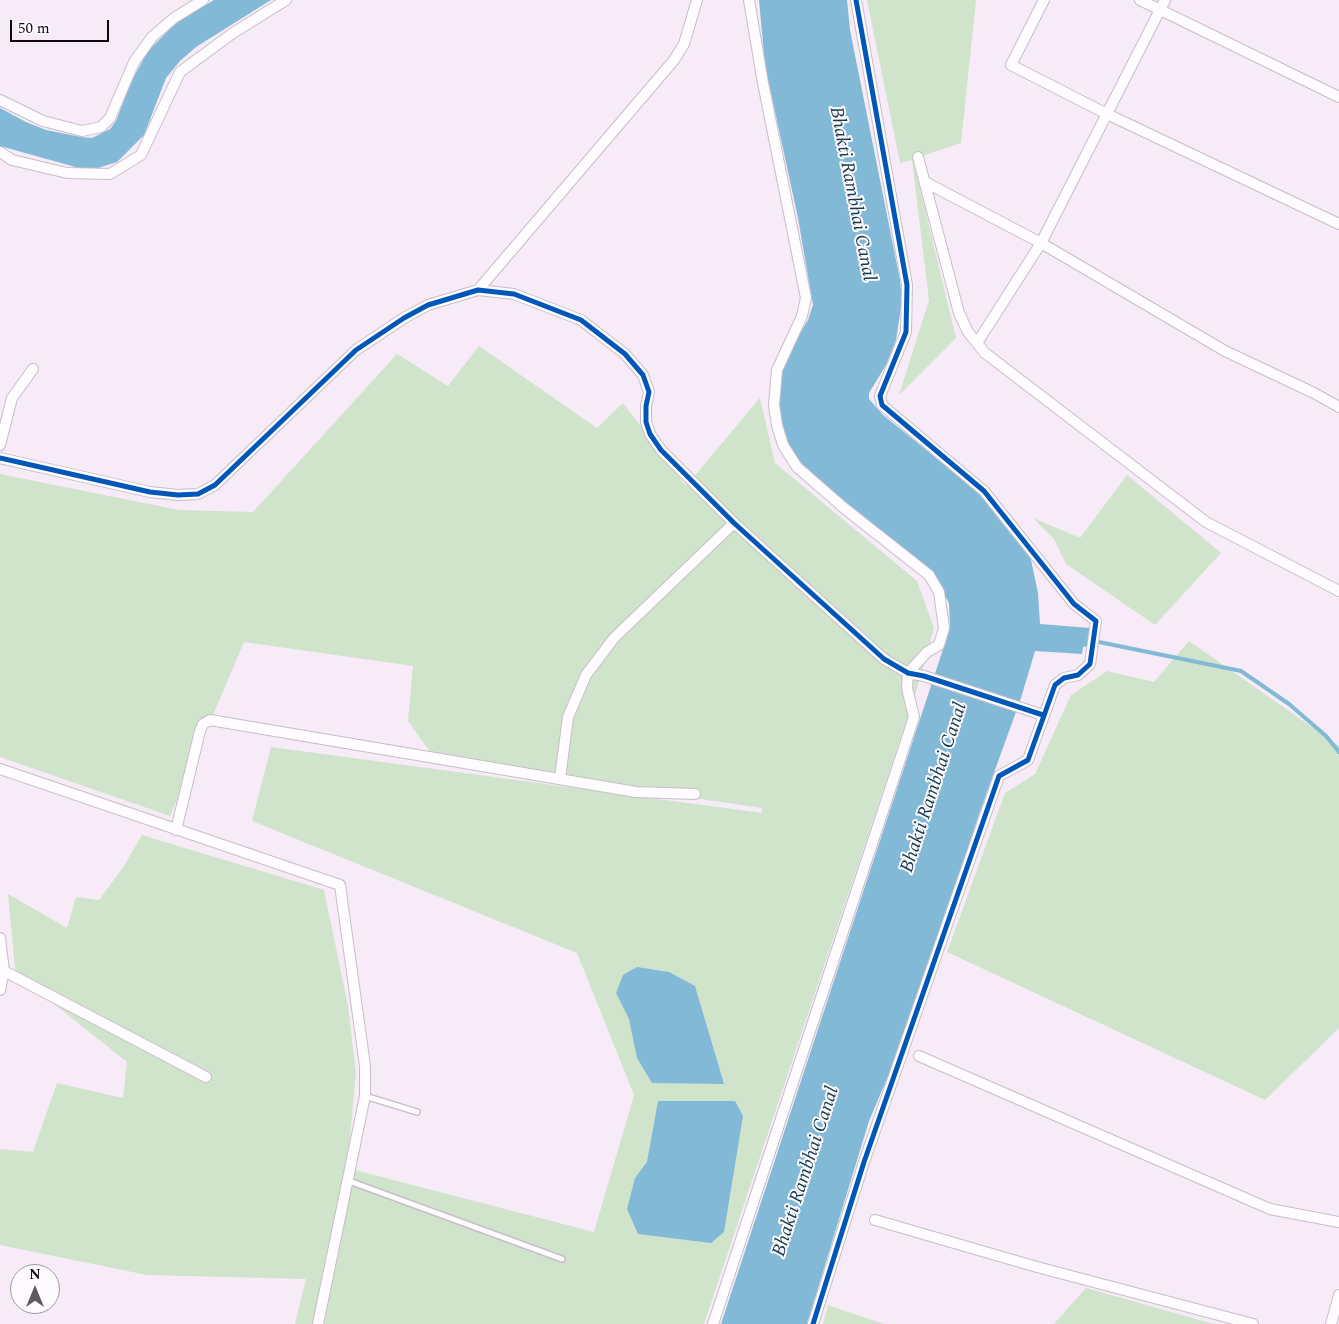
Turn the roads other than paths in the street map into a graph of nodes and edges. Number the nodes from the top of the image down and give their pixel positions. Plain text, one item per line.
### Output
1 (203, 0) edge
2 (286, 0) edge
3 (697, 0) edge
4 (749, 0) edge
5 (856, 0) edge
6 (1044, 0) edge
7 (1140, 0) edge
8 (1163, 5) edge
9 (1339, 97) edge
10 (0, 100) edge
11 (1107, 114) junction
12 (0, 152) edge
13 (918, 157) dead end
14 (925, 182) junction
15 (1339, 224) edge
16 (1041, 243) junction
17 (478, 290) junction
18 (976, 343) junction
19 (32, 369) dead end
20 (1339, 407) edge
21 (0, 445) edge
22 (0, 458) edge
23 (734, 523) junction
24 (1339, 591) edge
25 (908, 673) junction
26 (1043, 716) junction
27 (0, 769) edge
28 (560, 778) junction
29 (695, 794) dead end
30 (176, 830) junction
31 (0, 938) edge
32 (4, 971) junction
33 (0, 990) edge
34 (919, 1056) dead end
35 (206, 1077) dead end
36 (365, 1096) junction
37 (417, 1112) dead end
38 (349, 1181) junction
39 (875, 1220) dead end
40 (1339, 1222) edge
41 (562, 1259) dead end
42 (1339, 1295) edge
43 (318, 1324) edge
44 (712, 1324) edge
45 (813, 1324) edge
46 (1253, 1324) edge
47 (1331, 1324) edge

1 - 10 street
2 - 12 street
3 - 17 street
4 - 25 street
5 - 26 street
6 - 11 street
7 - 8 street
8 - 9 street
8 - 11 street
11 - 15 street
11 - 16 street
13 - 14 street
14 - 16 street
14 - 18 street
16 - 18 street
16 - 20 street
17 - 22 street
17 - 23 street
18 - 24 street
19 - 21 street
23 - 25 street
23 - 28 street
25 - 26 street
25 - 44 street
26 - 45 street
27 - 30 street
28 - 29 street
28 - 30 street
30 - 36 street
31 - 32 street
32 - 33 street
32 - 35 street
34 - 40 street
36 - 37 lane
36 - 38 street
38 - 41 lane
38 - 43 street
39 - 46 street
42 - 47 street

